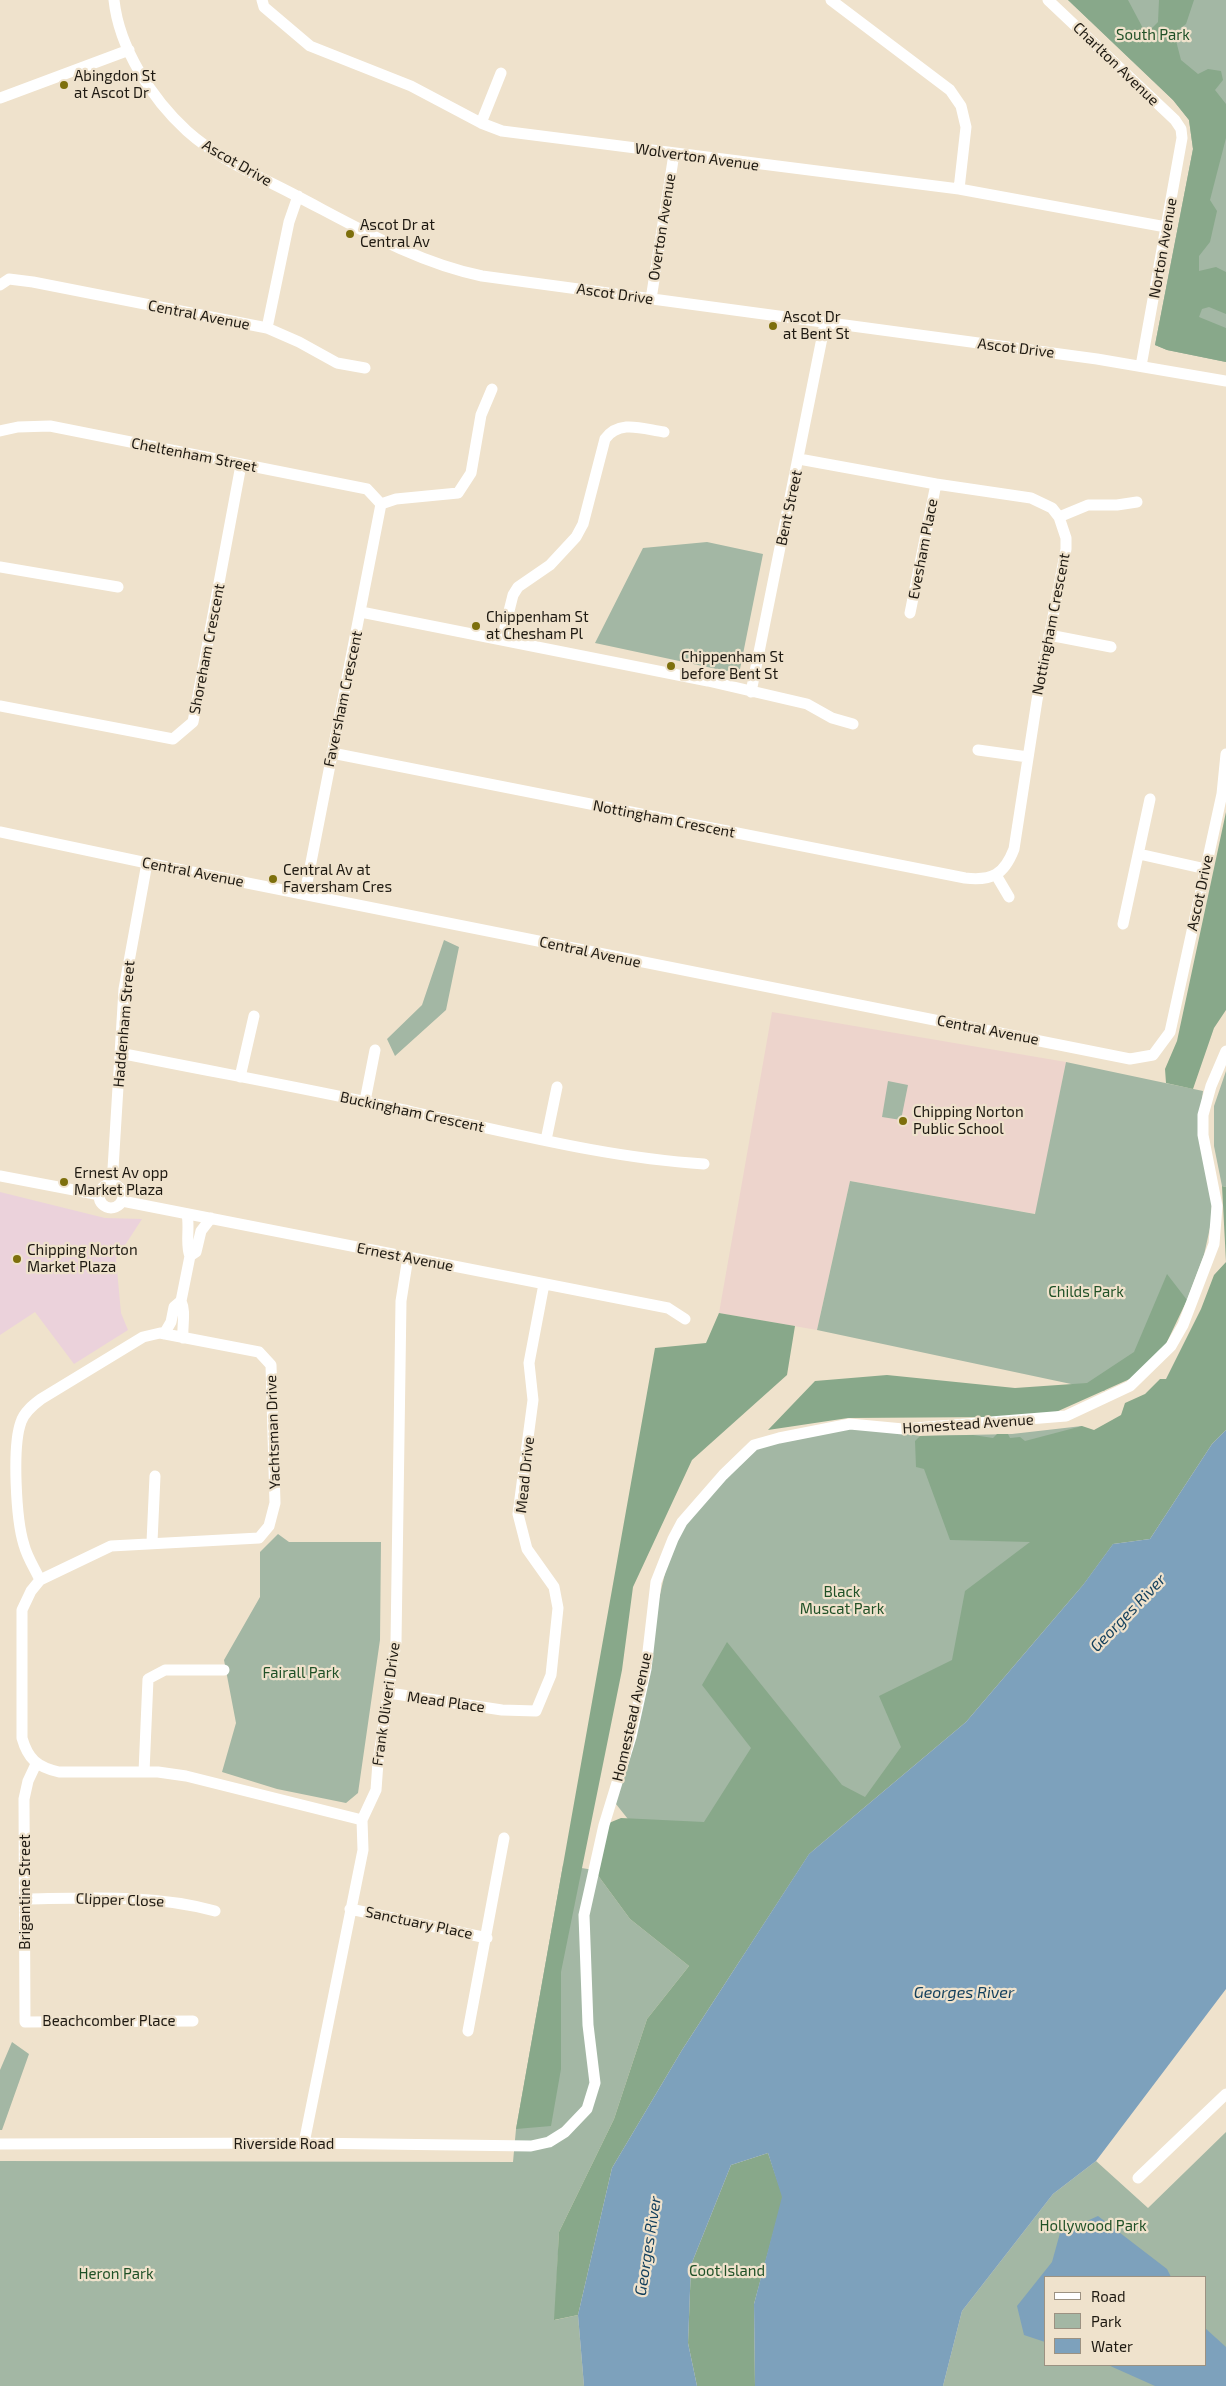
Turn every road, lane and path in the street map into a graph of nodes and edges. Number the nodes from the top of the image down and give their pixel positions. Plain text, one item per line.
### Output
1 (114, 0) edge
2 (262, 0) edge
3 (831, 0) edge
4 (1048, 0) edge
5 (129, 50) junction
6 (501, 73) dead end
7 (0, 98) edge
8 (481, 123) junction
9 (1181, 129) joint
10 (674, 154) junction
11 (959, 189) junction
12 (298, 196) junction
13 (1166, 228) junction
14 (0, 285) edge
15 (651, 299) junction
16 (825, 323) junction
17 (267, 328) junction
18 (1141, 366) junction
19 (365, 368) dead end
20 (1226, 381) edge
21 (492, 389) dead end
22 (0, 431) edge
23 (664, 432) dead end
24 (799, 459) junction
25 (241, 465) junction
26 (936, 484) junction
27 (1137, 502) dead end
28 (381, 504) junction
29 (1059, 517) junction
30 (0, 566) edge
31 (118, 587) dead end
32 (361, 612) junction
33 (910, 613) dead end
34 (1049, 635) junction
35 (502, 639) junction
36 (1111, 646) dead end
37 (750, 692) junction
38 (0, 706) edge
39 (853, 724) dead end
40 (978, 750) dead end
41 (332, 753) junction
42 (1226, 754) edge
43 (1028, 757) junction
44 (1150, 799) dead end
45 (0, 832) edge
46 (1139, 854) junction
47 (147, 864) junction
48 (1206, 869) junction
49 (996, 875) junction
50 (305, 893) junction
51 (1009, 897) dead end
52 (1123, 924) dead end
53 (254, 1016) dead end
54 (1170, 1032) joint
55 (375, 1050) dead end
56 (1226, 1051) edge
57 (120, 1053) junction
58 (240, 1077) junction
59 (557, 1087) dead end
60 (366, 1101) junction
61 (546, 1140) junction
62 (704, 1164) dead end
63 (0, 1176) edge
64 (112, 1185) junction
65 (100, 1195) junction
66 (122, 1201) junction
67 (187, 1214) junction
68 (211, 1218) junction
69 (190, 1256) junction
70 (408, 1257) junction
71 (544, 1284) junction
72 (180, 1301) junction
73 (685, 1320) dead end
74 (164, 1334) junction
75 (183, 1338) junction
76 (155, 1476) dead end
77 (152, 1542) junction
78 (40, 1580) junction
79 (224, 1670) dead end
80 (389, 1693) junction
81 (502, 1710) joint
82 (36, 1764) junction
83 (144, 1772) junction
84 (362, 1820) junction
85 (504, 1838) dead end
86 (25, 1899) junction
87 (350, 1909) junction
88 (215, 1911) dead end
89 (487, 1938) junction
90 (193, 2021) dead end
91 (25, 2022) joint
92 (468, 2031) dead end
93 (1226, 2094) edge
94 (565, 2132) joint
95 (304, 2143) junction
96 (0, 2144) edge
97 (1138, 2178) dead end

1 - 5 street, Ascot Drive
2 - 8 street, Wolverton Avenue
3 - 11 street
4 - 9 street, Charlton Avenue
5 - 7 street
5 - 12 street, Ascot Drive
6 - 8 street
8 - 10 street, Wolverton Avenue
9 - 13 street, Norton Avenue
10 - 11 street, Wolverton Avenue
10 - 15 street, Overton Avenue
11 - 13 street, Wolverton Avenue
12 - 15 street, Ascot Drive
12 - 17 street, Central Avenue
13 - 18 street, Norton Avenue
14 - 17 street, Central Avenue
15 - 16 street, Ascot Drive
16 - 18 street, Ascot Drive
16 - 24 street, Bent Street
17 - 19 street
18 - 20 street, Ascot Drive
21 - 28 street
22 - 25 street, Cheltenham Street
23 - 35 street
24 - 26 street
24 - 37 street, Bent Street
25 - 28 street, Cheltenham Street
25 - 38 street, Shoreham Crescent
26 - 29 street
26 - 33 street, Evesham Place
27 - 29 street
28 - 32 street, Faversham Crescent
29 - 34 street, Nottingham Crescent
30 - 31 street
32 - 35 street
32 - 41 street, Faversham Crescent
34 - 36 street
34 - 43 street, Nottingham Crescent
35 - 37 street
37 - 39 street
40 - 43 street
41 - 49 street, Nottingham Crescent
41 - 50 street, Faversham Crescent
42 - 48 street, Ascot Drive
43 - 49 street, Nottingham Crescent
44 - 46 street
45 - 47 street, Central Avenue
46 - 48 street
46 - 52 street
47 - 50 street, Central Avenue
47 - 57 street, Haddenham Street
48 - 54 street, Ascot Drive
49 - 51 street
50 - 54 street, Central Avenue
53 - 58 street
55 - 60 street
56 - 94 street, Homestead Avenue
57 - 58 street, Buckingham Crescent
57 - 64 street, Haddenham Street
58 - 60 street, Buckingham Crescent
59 - 61 street
60 - 61 street, Buckingham Crescent
61 - 62 street, Buckingham Crescent
63 - 65 street
64 - 65 street
64 - 66 street
65 - 66 street
66 - 67 street, Ernest Avenue
67 - 68 street, Ernest Avenue
67 - 69 street
68 - 69 street
68 - 70 street, Ernest Avenue
69 - 72 street
70 - 71 street, Ernest Avenue
70 - 80 street, Frank Oliveri Drive
71 - 73 street, Ernest Avenue
71 - 81 street, Mead Drive
72 - 74 street
72 - 75 street
74 - 75 street, Yachtsman Drive
74 - 78 street, Yachtsman Drive
75 - 77 street, Yachtsman Drive
76 - 77 street
77 - 78 street, Yachtsman Drive
78 - 82 street
79 - 83 street
80 - 81 street, Mead Place
80 - 84 street, Frank Oliveri Drive
82 - 83 street
82 - 86 street, Brigantine Street
83 - 84 street
84 - 87 street, Frank Oliveri Drive
85 - 89 street, Sanctuary Place
86 - 88 street, Clipper Close
86 - 91 street, Brigantine Street
87 - 89 street, Sanctuary Place
87 - 95 street, Frank Oliveri Drive
89 - 92 street, Sanctuary Place
90 - 91 street, Beachcomber Place
93 - 97 street
94 - 95 street, Riverside Road
95 - 96 street, Riverside Road

